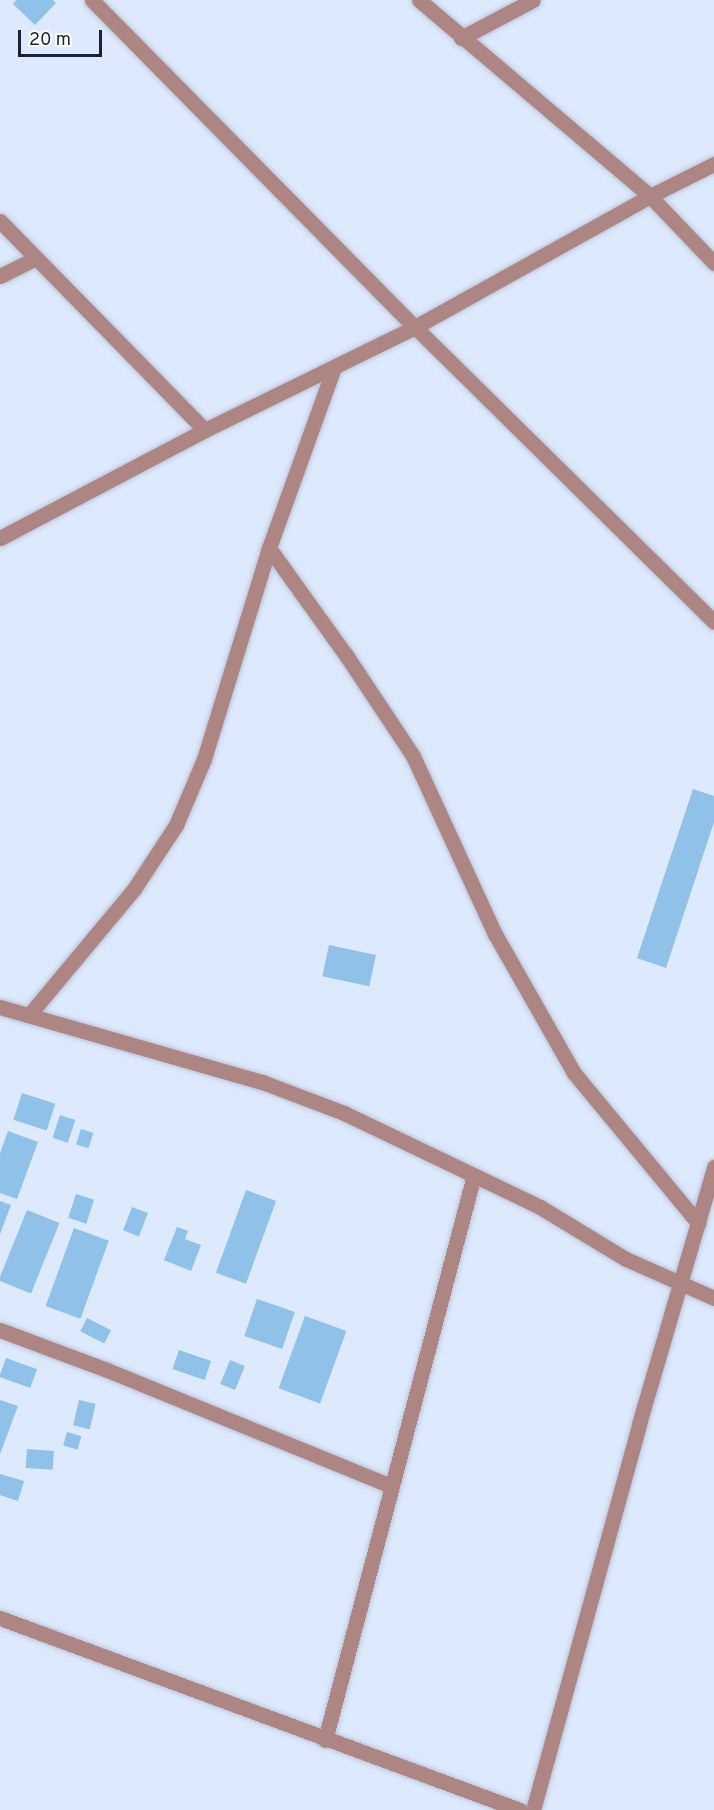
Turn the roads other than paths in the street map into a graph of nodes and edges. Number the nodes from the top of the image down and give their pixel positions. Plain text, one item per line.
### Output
1 (92, 0) edge
2 (418, 0) edge
3 (533, 0) edge
4 (461, 38) junction
5 (714, 165) edge
6 (650, 196) junction
7 (0, 221) edge
8 (36, 258) junction
9 (714, 263) edge
10 (0, 276) edge
11 (415, 327) junction
12 (334, 367) junction
13 (205, 430) junction
14 (0, 538) edge
15 (269, 548) junction
16 (714, 622) edge
17 (0, 1007) edge
18 (29, 1015) junction
19 (714, 1167) edge
20 (474, 1175) junction
21 (698, 1223) junction
22 (680, 1284) junction
23 (714, 1298) edge
24 (0, 1330) edge
25 (391, 1486) junction
26 (0, 1618) edge
27 (325, 1740) junction
28 (520, 1810) edge
29 (533, 1810) edge

1 - 11 street
2 - 4 street
3 - 4 street
4 - 6 street
5 - 6 street
6 - 9 street
6 - 11 street
7 - 8 street
8 - 10 street
8 - 13 street
11 - 12 street
11 - 16 street
12 - 13 street
12 - 15 street
13 - 14 street
15 - 18 street
15 - 21 street
17 - 18 street
18 - 20 street
19 - 21 street
20 - 22 street
20 - 25 street
21 - 22 street
22 - 23 street
22 - 29 street
24 - 25 street
25 - 27 street
26 - 27 street
27 - 28 street

